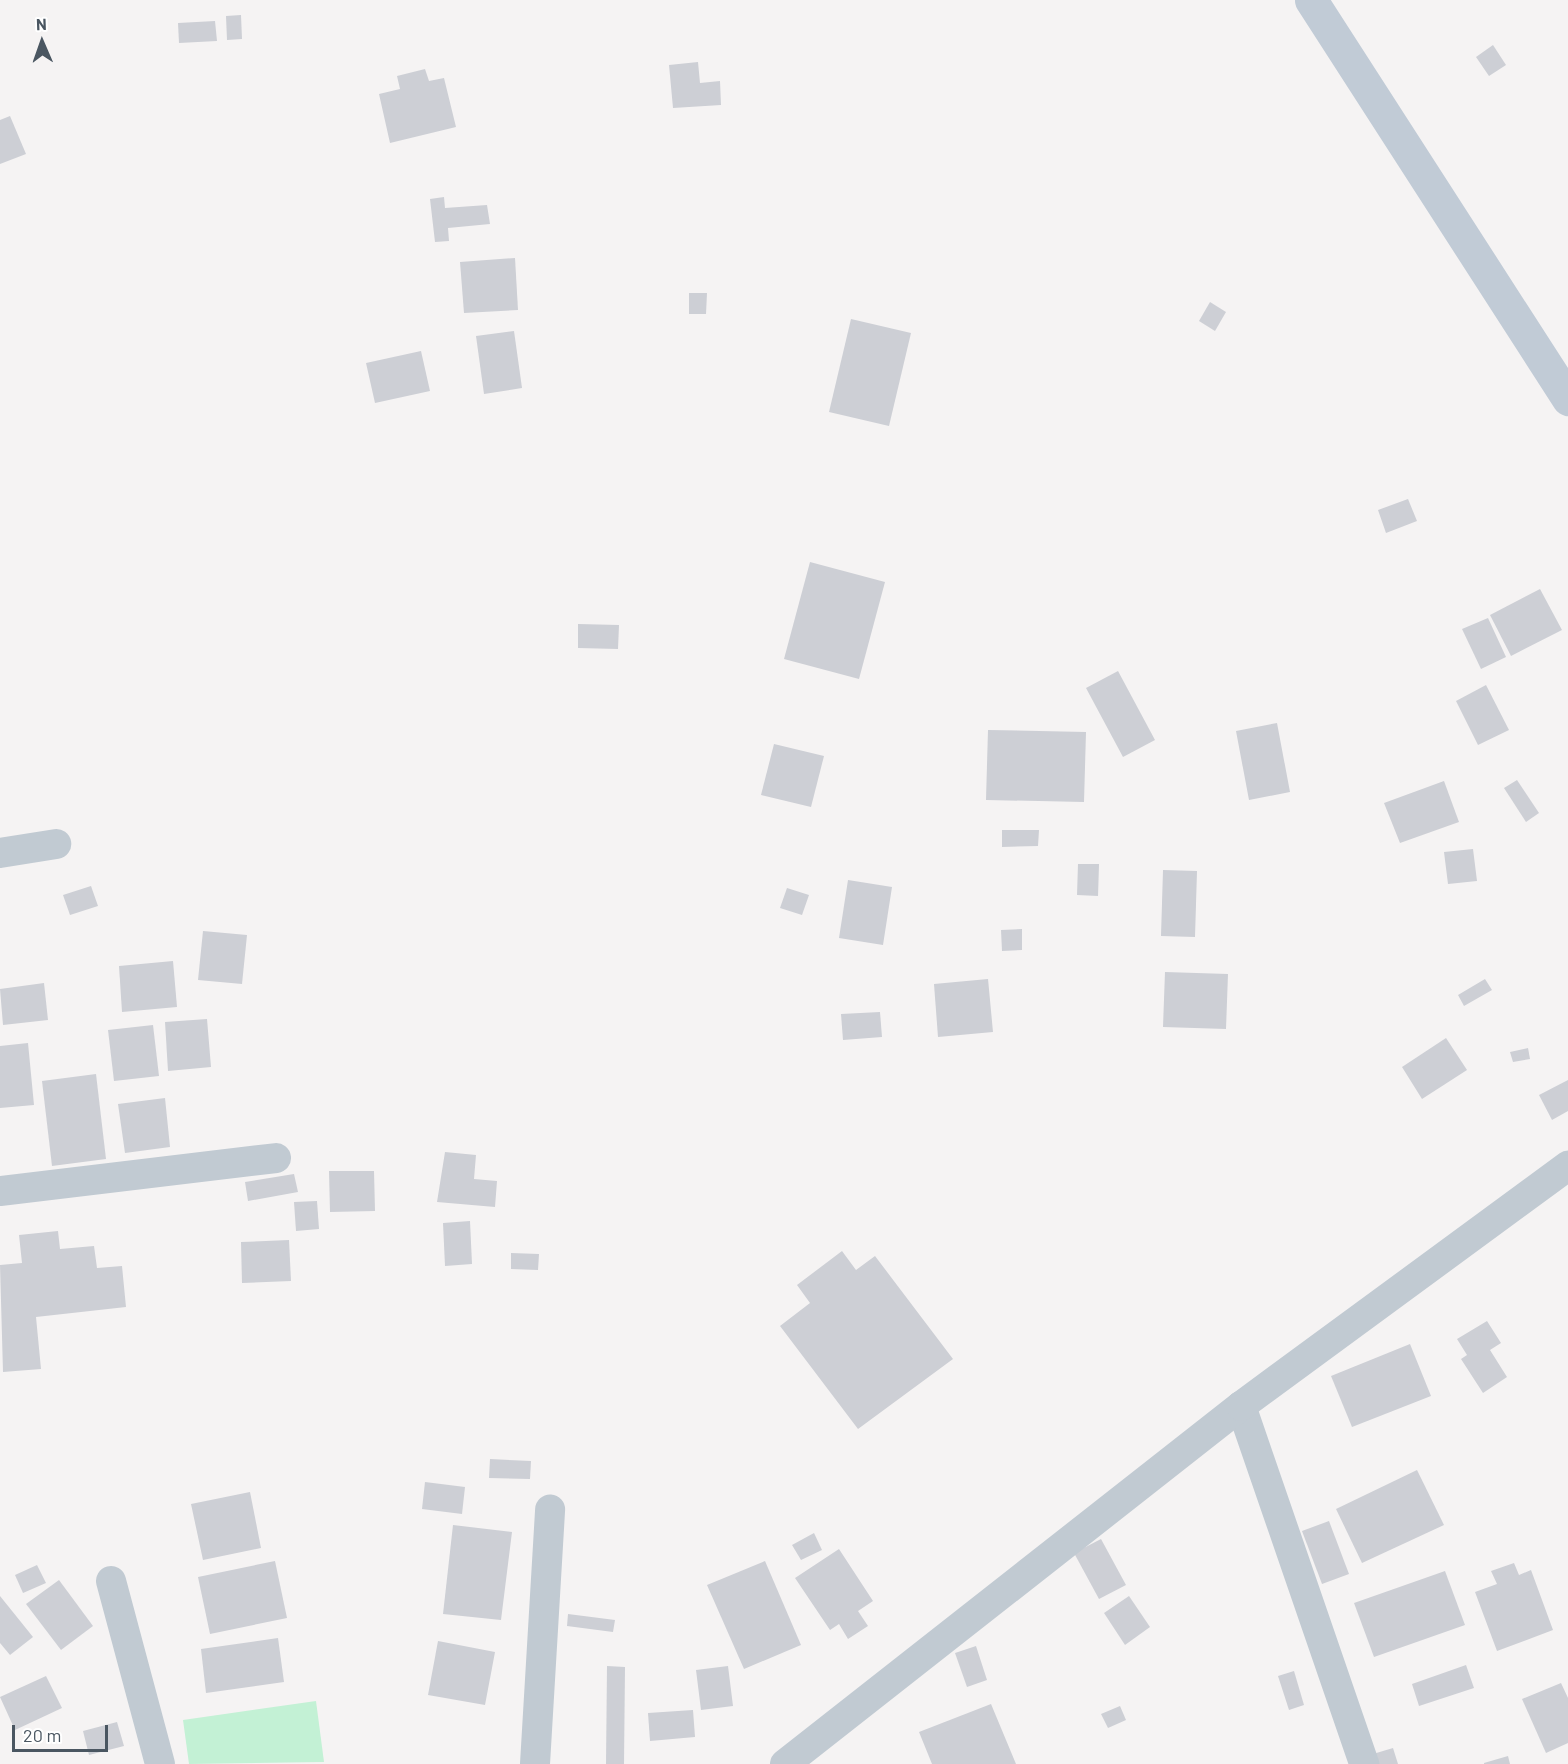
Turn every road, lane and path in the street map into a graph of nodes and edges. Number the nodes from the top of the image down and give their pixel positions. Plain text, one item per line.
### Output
1 (1311, 0) edge
2 (1568, 399) edge
3 (56, 844) dead end
4 (0, 853) edge
5 (276, 1158) dead end
6 (1568, 1166) edge
7 (0, 1191) edge
8 (1241, 1406) junction
9 (550, 1509) dead end
10 (111, 1581) dead end
11 (160, 1764) edge
12 (535, 1764) edge
13 (785, 1764) edge
14 (1364, 1764) edge

1 - 2 main road
3 - 4 street
5 - 7 street
6 - 8 street
8 - 13 street
8 - 14 street
9 - 12 street
10 - 11 street

